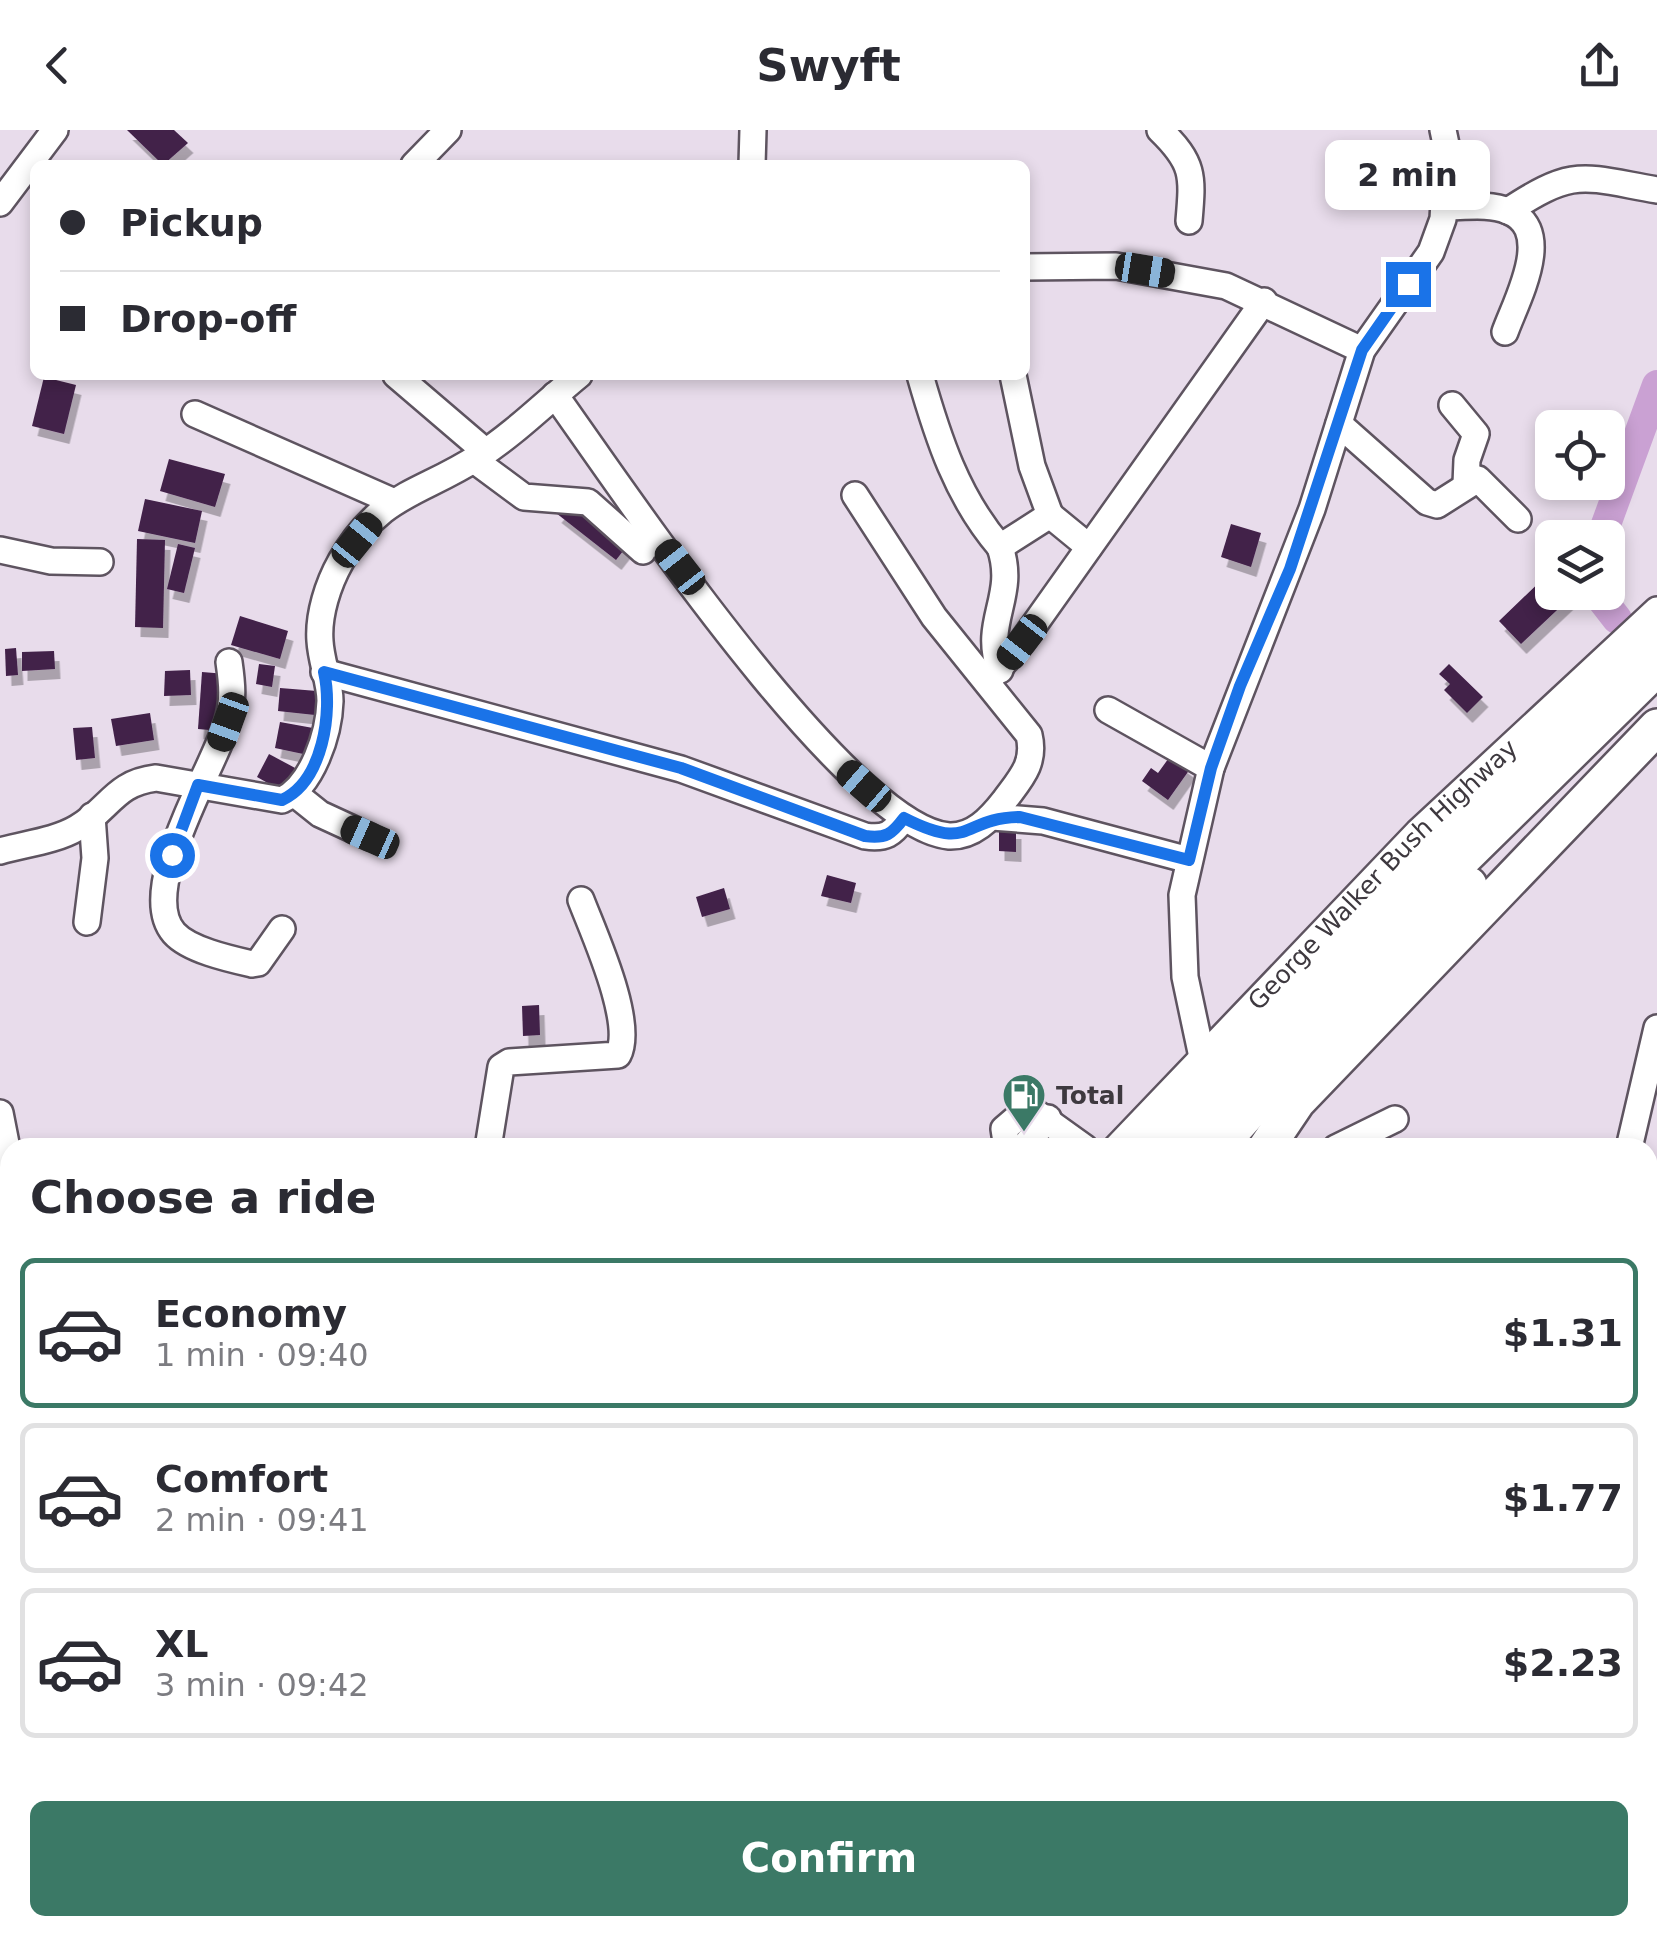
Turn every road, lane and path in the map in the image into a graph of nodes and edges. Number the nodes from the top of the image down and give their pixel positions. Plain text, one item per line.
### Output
1 (55, 130) edge
2 (448, 130) edge
3 (753, 130) edge
4 (1160, 130) edge
5 (1443, 130) edge
6 (33, 160) edge
7 (419, 160) edge
8 (752, 160) edge
9 (30, 164) edge
10 (1657, 190) edge
11 (0, 204) edge
12 (1444, 207) junction
13 (1508, 211) junction
14 (1189, 220) dead end
15 (1030, 266) edge
16 (1264, 301) junction
17 (1505, 332) dead end
18 (1362, 350) junction
19 (401, 380) edge
20 (573, 380) edge
21 (922, 380) edge
22 (1013, 380) edge
23 (555, 396) junction
24 (1452, 405) dead end
25 (195, 414) dead end
26 (1339, 424) junction
27 (480, 456) junction
28 (1466, 484) junction
29 (855, 495) dead end
30 (392, 502) junction
31 (1050, 515) junction
32 (1518, 519) dead end
33 (1000, 547) junction
34 (1089, 547) junction
35 (0, 550) edge
36 (643, 550) dead end
37 (100, 562) dead end
38 (1657, 610) edge
39 (1657, 638) edge
40 (229, 662) dead end
41 (1657, 668) edge
42 (324, 672) junction
43 (994, 676) junction
44 (1657, 700) edge
45 (1108, 710) dead end
46 (1657, 727) edge
47 (1211, 768) junction
48 (198, 785) junction
49 (295, 794) junction
50 (92, 816) junction
51 (992, 817) junction
52 (904, 818) junction
53 (370, 837) dead end
54 (0, 850) edge
55 (1189, 860) junction
56 (581, 900) dead end
57 (87, 922) dead end
58 (282, 929) dead end
59 (1657, 1028) edge
60 (1202, 1056) junction
61 (1258, 1061) junction
62 (1048, 1118) junction
63 (1395, 1119) dead end
64 (490, 1138) edge
65 (1005, 1138) edge
66 (1031, 1138) edge
67 (1067, 1138) edge
68 (1125, 1138) edge
69 (1154, 1138) edge
70 (1186, 1138) edge
71 (1222, 1138) edge
72 (1273, 1138) edge
73 (1356, 1138) edge
74 (1631, 1138) edge

1 - 6 street
2 - 7 street
3 - 8 street
4 - 14 street
5 - 12 street
9 - 11 street
10 - 13 street
12 - 13 street
12 - 18 street
13 - 17 street
15 - 16 street
16 - 18 street
16 - 34 street
18 - 26 street
19 - 27 street
20 - 23 street
21 - 33 street
22 - 31 street
23 - 27 street
23 - 52 street
24 - 28 street
25 - 30 street
26 - 28 street
26 - 47 street
27 - 30 street
27 - 36 street
28 - 32 street
29 - 43 street
30 - 42 street
31 - 33 street
31 - 34 street
33 - 43 street
34 - 43 street
35 - 37 street
38 - 60 street, George Walker Bush Highway
39 - 61 highway
40 - 48 street
41 - 61 highway, George Walker Bush Highway
42 - 49 street
42 - 52 street
43 - 51 street
44 - 61 highway, George Walker Bush Highway
45 - 47 street
46 - 72 highway
47 - 55 street
48 - 49 street
48 - 50 street
48 - 58 street
49 - 53 street
50 - 54 street
50 - 57 street
51 - 52 street
51 - 55 street
55 - 60 street
56 - 64 street
59 - 74 street
60 - 68 street, George Walker Bush Highway
61 - 69 highway
61 - 70 highway, George Walker Bush Highway
61 - 71 highway, George Walker Bush Highway
62 - 65 street
62 - 66 street
62 - 67 street
63 - 73 street

